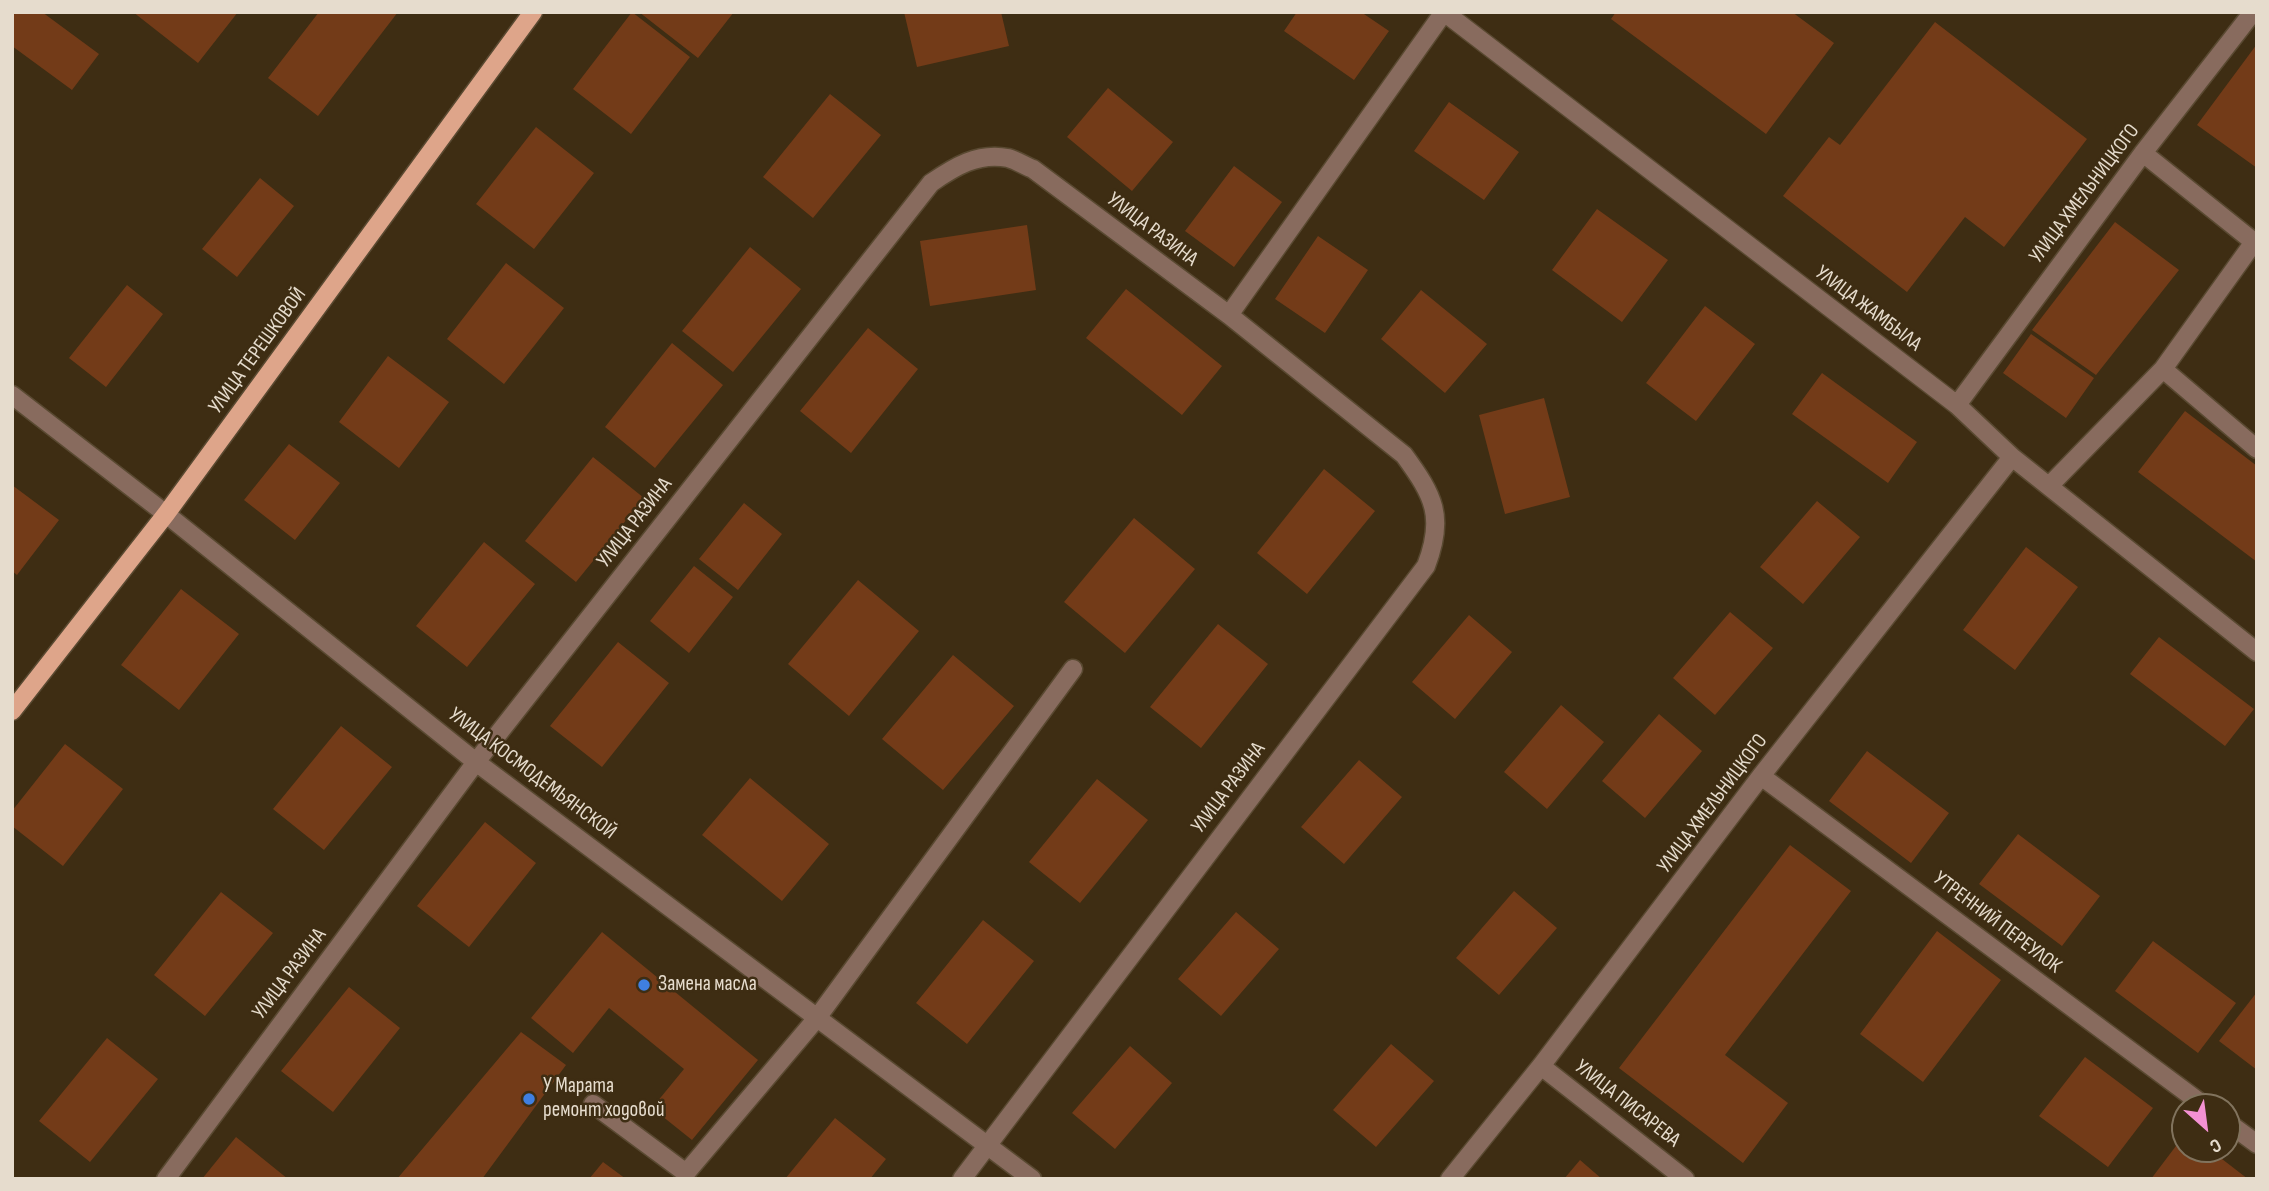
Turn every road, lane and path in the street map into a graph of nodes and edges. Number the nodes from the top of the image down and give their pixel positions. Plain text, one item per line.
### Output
1 (533, 12) edge
2 (1444, 12) edge
3 (2253, 12) edge
4 (2143, 153) junction
5 (2255, 240) edge
6 (1229, 315) junction
7 (2163, 369) junction
8 (12, 395) edge
9 (1956, 405) junction
10 (2257, 449) edge
11 (2012, 457) junction
12 (2049, 486) junction
13 (166, 514) junction
14 (2257, 652) edge
15 (1073, 668) dead end
16 (12, 711) edge
17 (476, 762) junction
18 (1761, 776) junction
19 (817, 1018) junction
20 (1541, 1066) junction
21 (2187, 1093) edge
22 (593, 1104) dead end
23 (2241, 1132) edge
24 (2257, 1144) edge
25 (988, 1145) junction
26 (166, 1179) edge
27 (962, 1179) edge
28 (1032, 1179) edge
29 (1450, 1179) edge
30 (1685, 1179) edge

1 - 13 main road, УЛИЦА ТЕРЕШКОВОЙ
2 - 6 street
2 - 9 street, УЛИЦА ЖАМБЫЛА
3 - 4 street, УЛИЦА ХМЕЛЬНИЦКОГО
4 - 5 street
4 - 9 street, УЛИЦА ХМЕЛЬНИЦКОГО
5 - 7 street
6 - 17 street, УЛИЦА РАЗИНА
6 - 25 street, УЛИЦА РАЗИНА
7 - 10 street
7 - 12 street
8 - 13 street, УЛИЦА КОСМОДЕМЬЯНСКОЙ
9 - 11 street, УЛИЦА ЖАМБЫЛА
11 - 12 street, УЛИЦА ЖАМБЫЛА
11 - 18 street, УЛИЦА ХМЕЛЬНИЦКОГО
12 - 14 street, УЛИЦА ЖАМБЫЛА
13 - 16 main road, УЛИЦА ТЕРЕШКОВОЙ
13 - 17 street, УЛИЦА КОСМОДЕМЬЯНСКОЙ
15 - 19 street
17 - 19 street, УЛИЦА КОСМОДЕМЬЯНСКОЙ
17 - 26 street, УЛИЦА РАЗИНА
18 - 20 street, УЛИЦА ХМЕЛЬНИЦКОГО
18 - 21 street, УТРЕННИЙ ПЕРЕУЛОК
19 - 22 street
19 - 25 street, УЛИЦА КОСМОДЕМЬЯНСКОЙ
20 - 29 street, УЛИЦА ХМЕЛЬНИЦКОГО
20 - 30 street, УЛИЦА ПИСАРЕВА
23 - 24 street
25 - 27 street, УЛИЦА РАЗИНА
25 - 28 street, УЛИЦА КОСМОДЕМЬЯНСКОЙ

